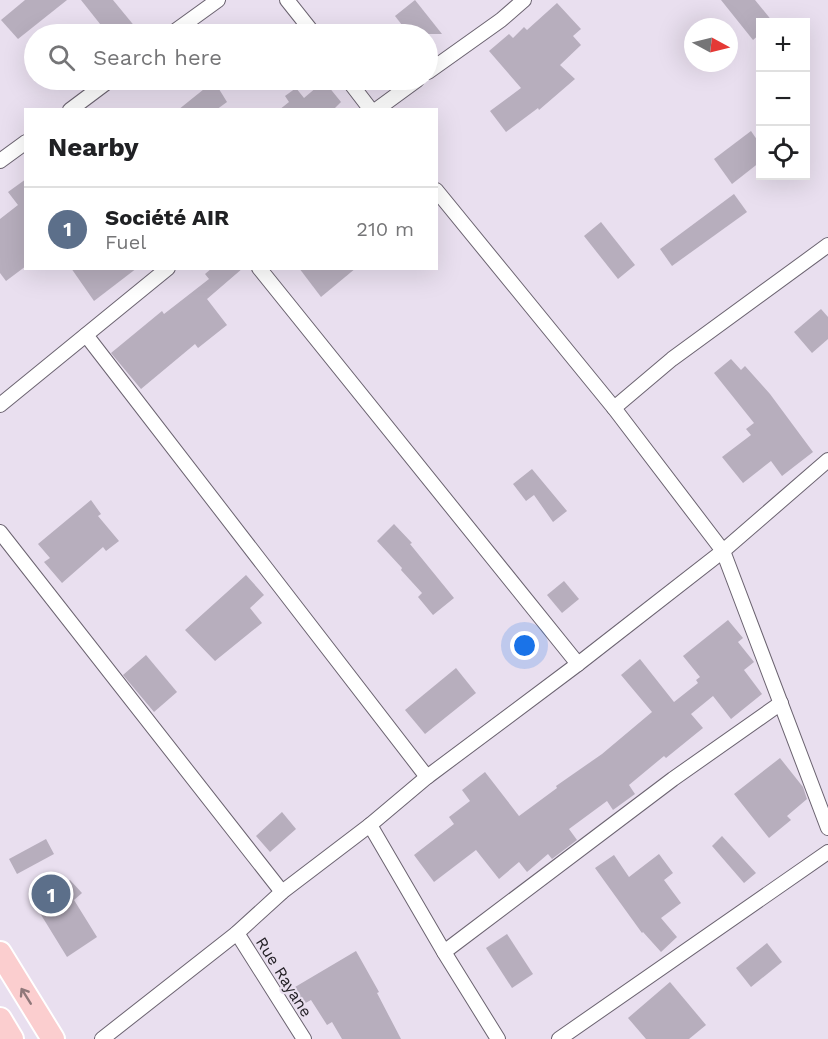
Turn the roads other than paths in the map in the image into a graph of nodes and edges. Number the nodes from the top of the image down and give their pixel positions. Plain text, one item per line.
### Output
1 (218, 0) edge
2 (288, 0) edge
3 (524, 0) edge
4 (185, 24) edge
5 (306, 24) edge
6 (438, 65) edge
7 (97, 90) edge
8 (356, 90) edge
9 (403, 90) edge
10 (73, 108) edge
11 (369, 108) edge
12 (379, 108) edge
13 (24, 143) edge
14 (0, 161) edge
15 (438, 192) edge
16 (828, 244) edge
17 (166, 270) edge
18 (261, 270) edge
19 (86, 335) junction
20 (0, 405) edge
21 (614, 408) junction
22 (828, 460) edge
23 (0, 532) edge
24 (723, 551) junction
25 (578, 664) junction
26 (781, 703) junction
27 (427, 777) junction
28 (370, 825) junction
29 (828, 828) edge
30 (828, 852) edge
31 (282, 892) junction
32 (237, 933) junction
33 (444, 952) junction
34 (0, 953) edge
35 (0, 1019) edge
36 (12, 1039) edge
37 (53, 1039) edge
38 (102, 1039) edge
39 (304, 1039) edge
40 (498, 1039) edge
41 (559, 1039) edge

1 - 4 street
2 - 5 street
3 - 6 street
7 - 10 street
8 - 11 street
9 - 12 street
13 - 14 street
15 - 21 street
16 - 21 street
17 - 19 street
18 - 25 street
19 - 20 street
19 - 27 street
21 - 24 street
22 - 24 street
23 - 31 street
24 - 25 street
24 - 26 street
25 - 27 street
26 - 29 street
26 - 33 street
27 - 28 street
28 - 31 street
28 - 33 street
30 - 41 street
31 - 32 street
32 - 38 street
32 - 39 street, Rue Rayane
33 - 40 street
37 -> 34 main road
35 - 36 main road

